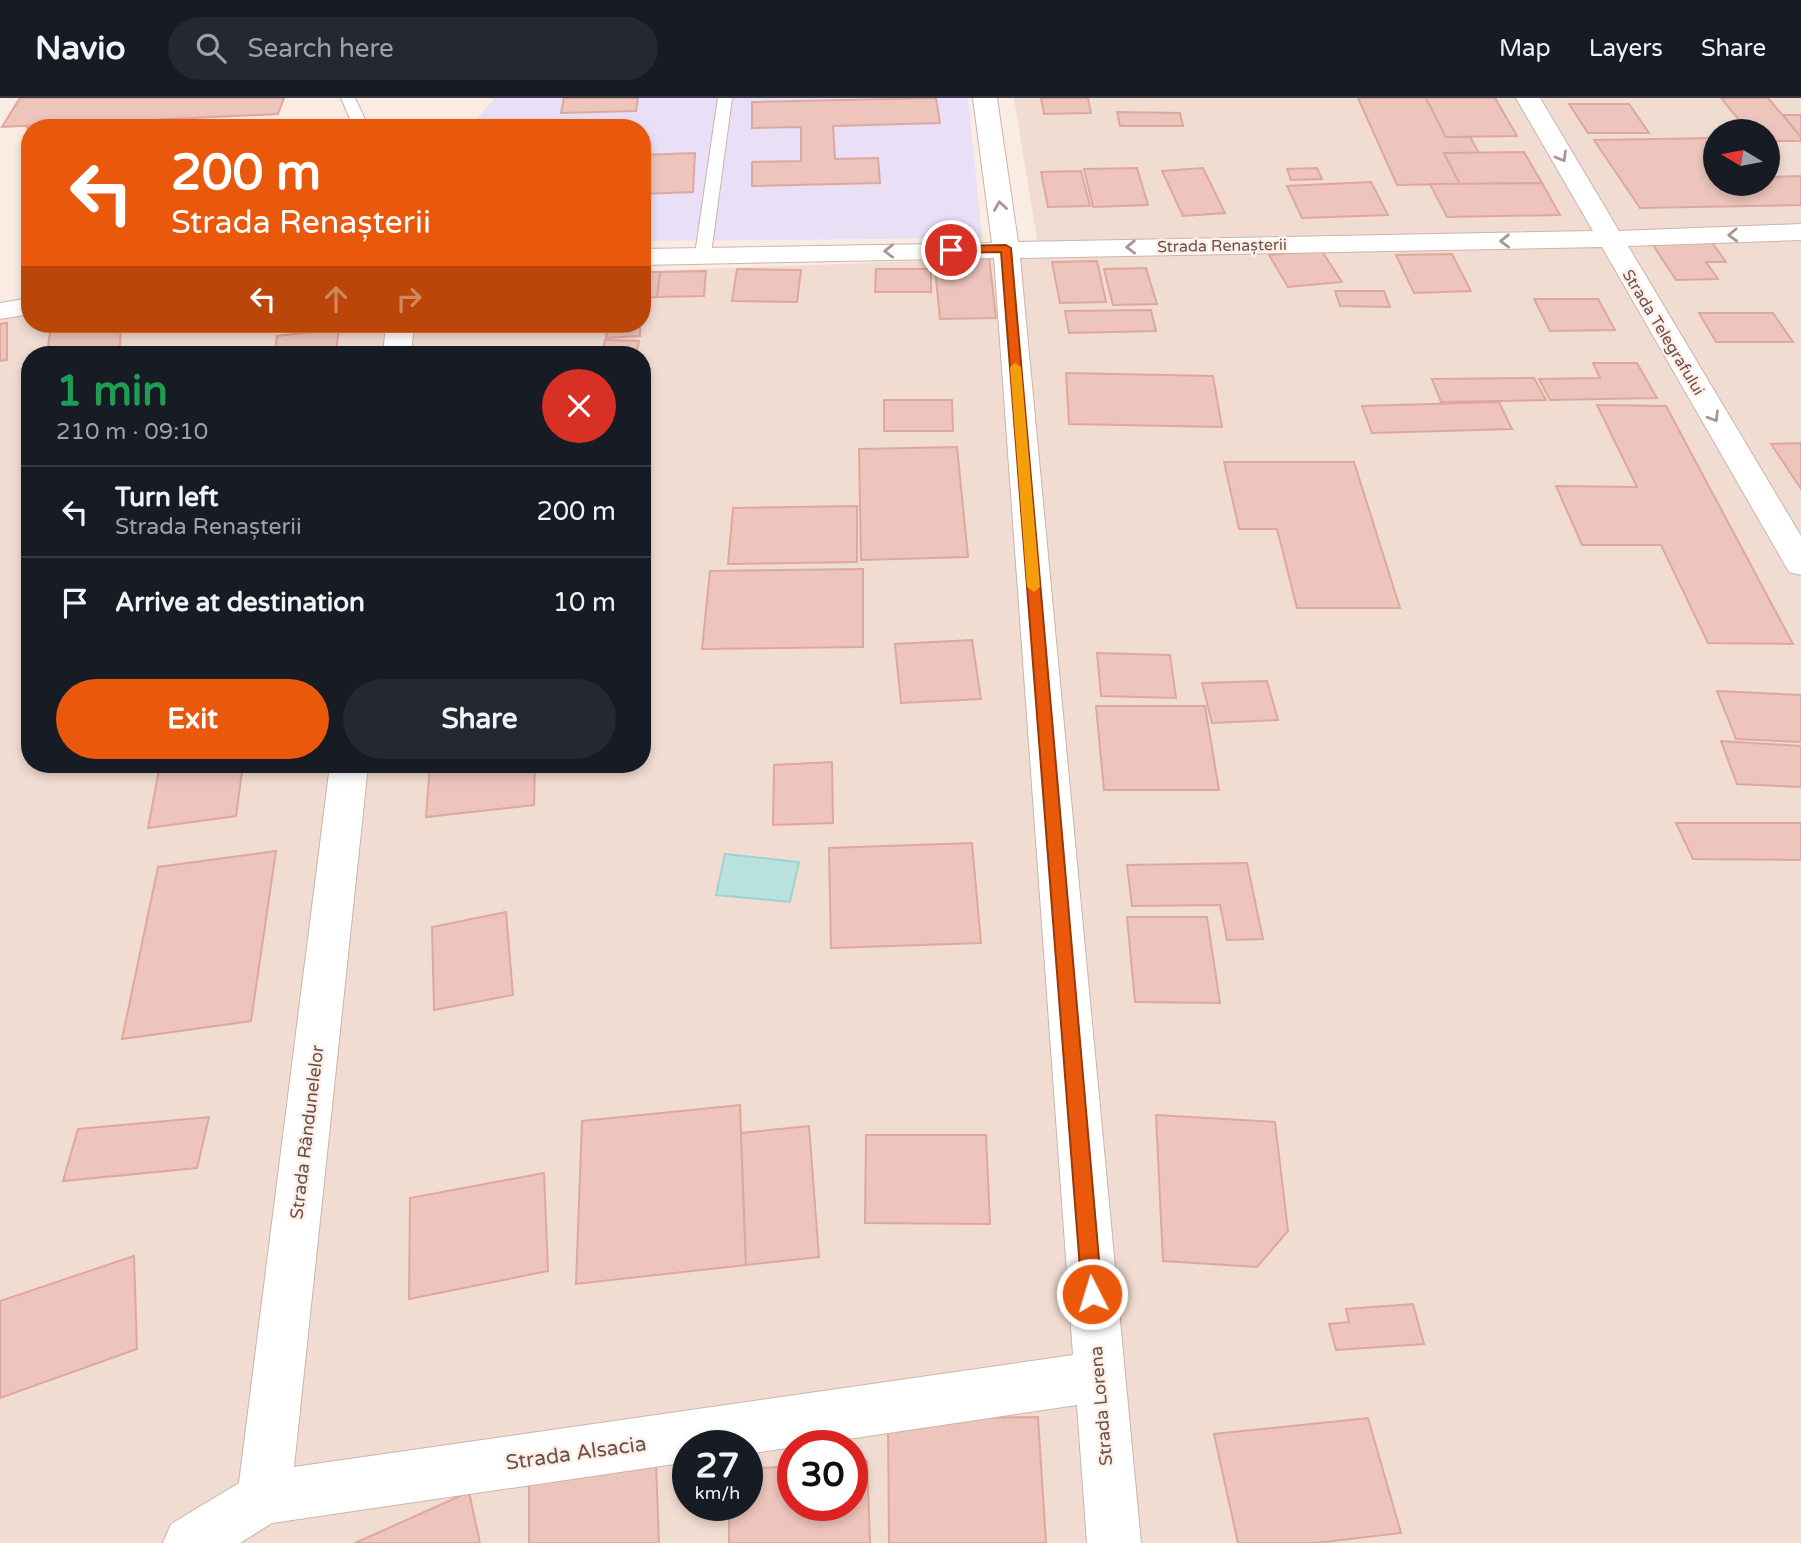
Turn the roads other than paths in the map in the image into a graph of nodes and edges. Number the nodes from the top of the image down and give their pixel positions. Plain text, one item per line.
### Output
1 (348, 98) edge
2 (725, 98) edge
3 (985, 98) edge
4 (1528, 98) edge
5 (358, 119) edge
6 (1801, 232) edge
7 (1609, 239) junction
8 (1006, 248) junction
9 (703, 254) junction
10 (651, 257) edge
11 (21, 308) edge
12 (0, 311) edge
13 (1801, 564) edge
14 (348, 773) edge
15 (1098, 1377) junction
16 (264, 1498) junction
17 (190, 1543) edge
18 (1114, 1543) edge

1 - 5 lane
2 - 9 lane
8 -> 3 street, Strada Lorena
4 -> 7 street, Strada Telegrafului
6 -> 7 street, Strada Renașterii
7 -> 8 street, Strada Renașterii
7 -> 13 street, Strada Telegrafului
8 -> 9 street, Strada Renașterii
8 - 15 street, Strada Lorena
9 - 10 street, Strada Renașterii
11 - 12 street
14 - 16 street, Strada Rândunelelor
15 - 16 street, Strada Alsacia
15 - 18 street, Strada Lorena
16 - 17 street, Strada Alsacia

